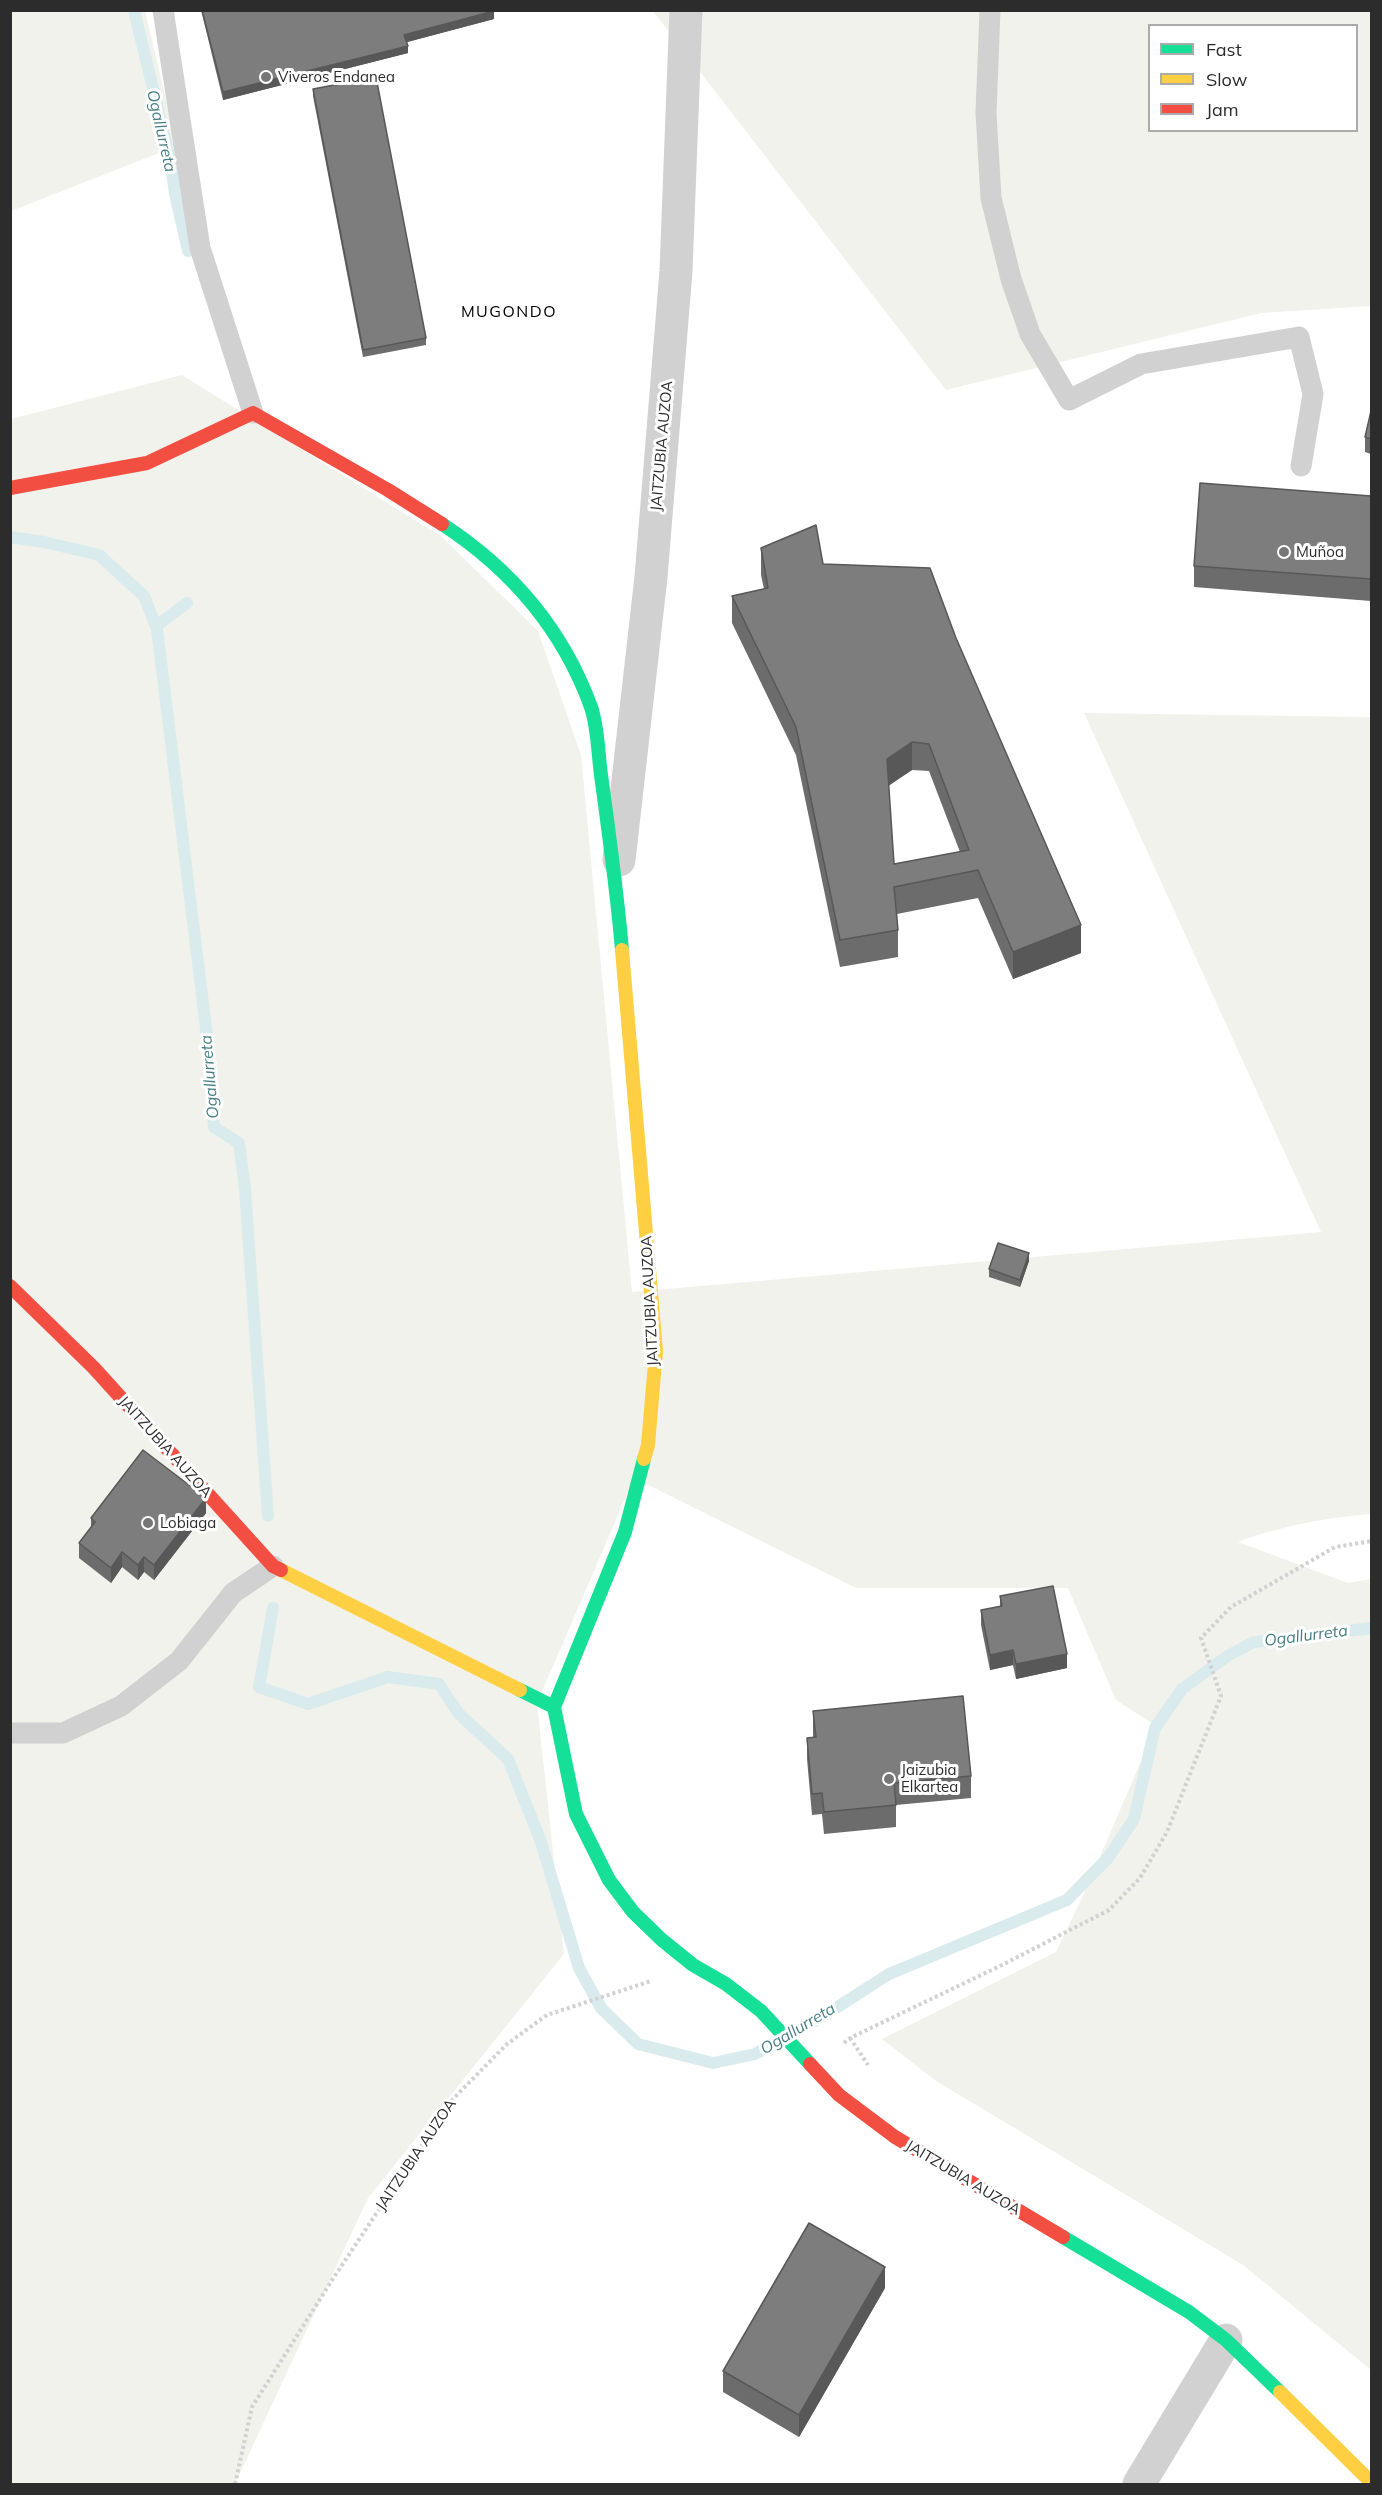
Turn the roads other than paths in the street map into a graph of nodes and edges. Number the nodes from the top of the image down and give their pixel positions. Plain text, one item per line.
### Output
1 (163, 10) edge
2 (686, 10) edge
3 (990, 10) edge
4 (253, 413) junction
5 (1301, 466) dead end
6 (10, 488) edge
7 (616, 880) junction
8 (10, 1286) edge
9 (273, 1566) junction
10 (554, 1707) junction
11 (10, 1733) edge
12 (1226, 2340) junction
13 (1371, 2483) edge
14 (1139, 2484) edge

1 - 4 lane
2 - 7 street, JAITZUBIA AUZOA
3 - 5 lane
4 - 6 street
4 - 7 street, JAITZUBIA AUZOA
7 - 10 street, JAITZUBIA AUZOA
8 - 9 street, JAITZUBIA AUZOA
9 - 10 street, JAITZUBIA AUZOA
9 - 11 lane
10 - 12 street, JAITZUBIA AUZOA
12 - 13 street, JAITZUBIA AUZOA
12 - 14 street

